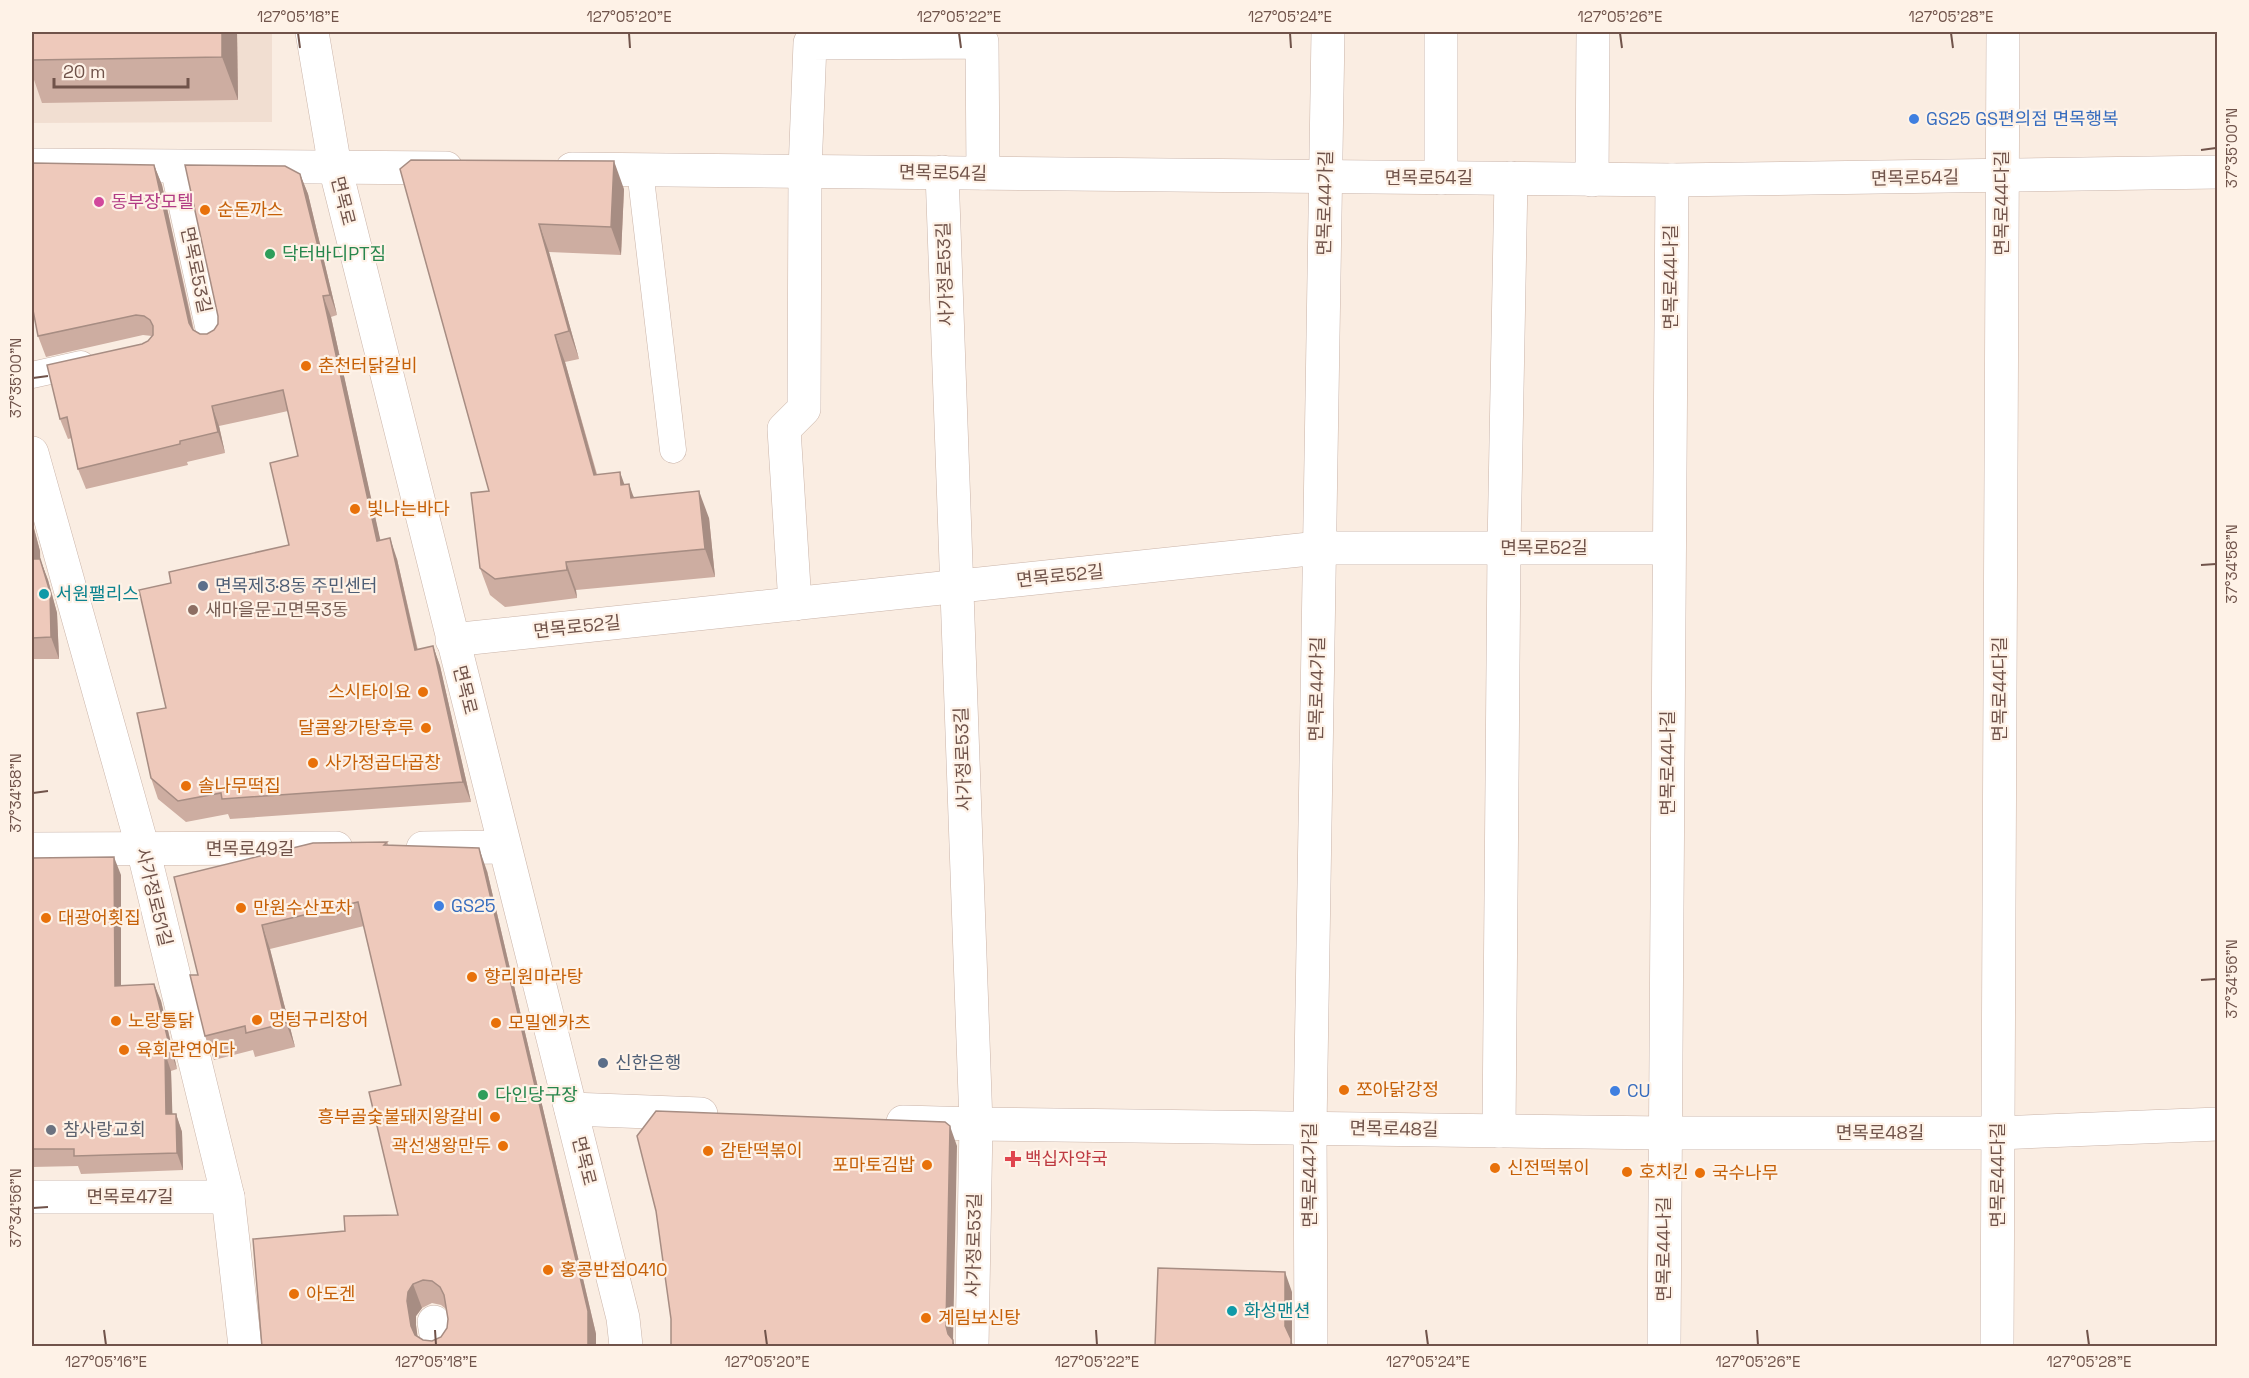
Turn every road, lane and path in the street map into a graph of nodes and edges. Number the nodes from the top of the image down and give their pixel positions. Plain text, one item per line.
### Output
1 (312, 32) edge
2 (1328, 32) edge
3 (1441, 32) edge
4 (1593, 32) edge
5 (2003, 32) edge
6 (32, 165) edge
7 (173, 166) junction
8 (335, 167) junction
9 (473, 168) edge
10 (542, 169) edge
11 (640, 170) junction
12 (805, 171) junction
13 (942, 172) junction
14 (2217, 172) edge
15 (983, 173) junction
16 (1325, 177) junction
17 (2002, 177) junction
18 (1441, 178) junction
19 (1511, 178) junction
20 (1592, 180) junction
21 (1672, 180) junction
22 (211, 340) edge
23 (100, 360) edge
24 (32, 375) edge
25 (673, 450) dead end
26 (34, 472) edge
27 (1319, 548) junction
28 (1504, 548) junction
29 (1670, 548) junction
30 (957, 587) junction
31 (795, 604) junction
32 (452, 640) junction
33 (504, 847) junction
34 (32, 849) edge
35 (143, 849) junction
36 (571, 1109) junction
37 (725, 1115) edge
38 (868, 1120) edge
39 (976, 1124) junction
40 (2217, 1124) edge
41 (1310, 1128) junction
42 (1499, 1131) junction
43 (1665, 1133) junction
44 (1998, 1133) junction
45 (32, 1197) edge
46 (228, 1197) junction
47 (245, 1347) edge
48 (626, 1347) edge
49 (972, 1347) edge
50 (1311, 1347) edge
51 (1664, 1347) edge
52 (1997, 1347) edge

1 - 8 street, 면목로
2 - 16 street, 면목로44가길
3 - 18 street
4 - 20 street
5 - 17 street, 면목로44다길
6 - 7 street
7 - 8 street
7 - 22 lane, 면목로53길
8 - 9 street
8 - 32 street, 면목로
10 - 11 street, 면목로54길
11 - 12 street, 면목로54길
11 - 25 lane
12 - 13 street, 면목로54길
12 - 15 street
12 - 31 street
13 - 15 street, 면목로54길
13 - 30 street, 사가정로53길
14 - 17 street, 면목로54길
15 - 16 street, 면목로54길
16 - 18 street, 면목로54길
16 - 27 street, 면목로44가길
17 - 21 street, 면목로54길
17 - 44 street, 면목로44다길
18 - 19 street, 면목로54길
19 - 20 street, 면목로54길
19 - 28 street
20 - 21 street, 면목로54길
21 - 29 street, 면목로44나길
23 - 24 lane
26 - 35 street, 사가정로51길
27 - 28 street, 면목로52길
27 - 30 street, 면목로52길
27 - 41 street, 면목로44가길
28 - 29 street, 면목로52길
28 - 42 street
29 - 43 street, 면목로44나길
30 - 31 street, 면목로52길
30 - 39 street, 사가정로53길
31 - 32 street, 면목로52길
32 - 33 street, 면목로
33 - 35 street, 면목로49길
33 - 36 street, 면목로
34 - 35 street, 면목로49길
35 - 46 street, 사가정로51길
36 - 37 street
36 - 48 street, 면목로
38 - 39 street, 면목로48길
39 - 41 street, 면목로48길
39 - 49 street, 사가정로53길
40 - 44 street, 면목로48길
41 - 42 street, 면목로48길
41 - 50 street, 면목로44가길
42 - 43 street, 면목로48길
43 - 44 street, 면목로48길
43 - 51 street, 면목로44나길
44 - 52 street, 면목로44다길
45 - 46 street, 면목로47길
46 - 47 street, 사가정로51길

